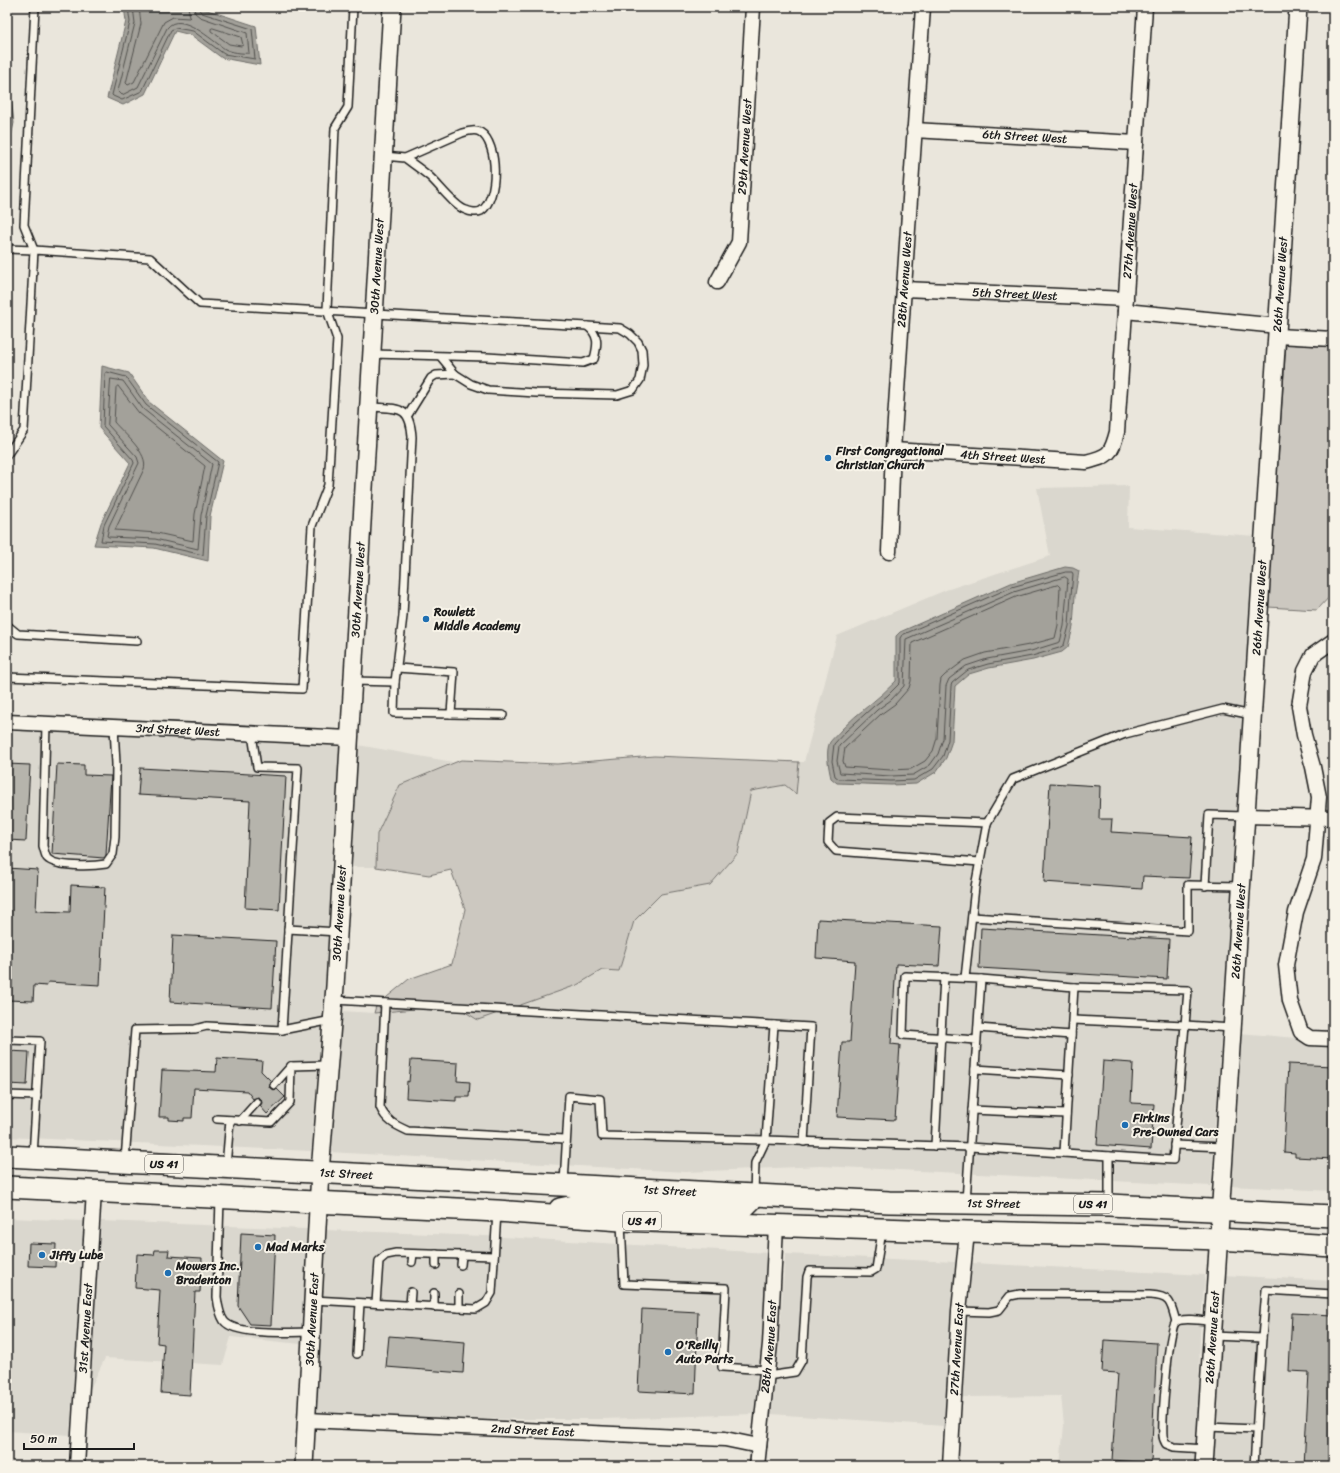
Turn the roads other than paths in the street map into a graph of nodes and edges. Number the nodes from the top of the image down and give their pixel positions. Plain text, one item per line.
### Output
1 (35, 7) edge
2 (353, 7) edge
3 (392, 7) edge
4 (753, 7) edge
5 (923, 7) edge
6 (1145, 7) edge
7 (1298, 7) edge
8 (914, 130) junction
9 (1136, 143) junction
10 (384, 156) junction
11 (405, 158) junction
12 (7, 249) edge
13 (34, 250) junction
14 (717, 282) dead end
15 (904, 289) junction
16 (1126, 305) junction
17 (327, 310) junction
18 (375, 313) junction
19 (586, 326) junction
20 (1278, 331) junction
21 (1333, 339) edge
22 (372, 354) junction
23 (441, 357) junction
24 (455, 374) junction
25 (369, 407) junction
26 (408, 415) junction
27 (894, 450) junction
28 (1109, 453) joint
29 (7, 455) edge
30 (889, 552) dead end
31 (7, 625) edge
32 (137, 640) dead end
33 (1333, 641) edge
34 (396, 668) junction
35 (7, 677) edge
36 (353, 681) junction
37 (394, 682) junction
38 (451, 714) junction
39 (503, 715) dead end
40 (1252, 715) junction
41 (7, 722) edge
42 (46, 724) junction
43 (114, 728) junction
44 (252, 734) junction
45 (349, 738) junction
46 (1245, 816) junction
47 (1318, 818) junction
48 (1333, 818) edge
49 (987, 823) junction
50 (980, 862) junction
51 (1205, 886) junction
52 (1240, 886) junction
53 (972, 917) junction
54 (288, 929) junction
55 (338, 932) junction
56 (944, 977) junction
57 (965, 978) junction
58 (981, 979) junction
59 (1074, 987) junction
60 (333, 1000) junction
61 (385, 1003) junction
62 (332, 1020) junction
63 (1072, 1020) junction
64 (774, 1025) junction
65 (1185, 1026) junction
66 (978, 1028) junction
67 (1232, 1028) junction
68 (282, 1030) junction
69 (1072, 1035) junction
70 (940, 1038) junction
71 (1333, 1039) edge
72 (7, 1040) edge
73 (977, 1040) junction
74 (328, 1065) junction
75 (291, 1066) junction
76 (975, 1069) junction
77 (1069, 1075) junction
78 (274, 1085) dead end
79 (7, 1095) edge
80 (37, 1096) junction
81 (257, 1102) dead end
82 (972, 1110) junction
83 (1066, 1114) junction
84 (217, 1119) dead end
85 (230, 1120) junction
86 (240, 1120) junction
87 (565, 1139) junction
88 (766, 1140) junction
89 (804, 1142) junction
90 (1174, 1145) junction
91 (935, 1146) junction
92 (1224, 1147) junction
93 (970, 1148) junction
94 (1064, 1154) junction
95 (7, 1156) edge
96 (1109, 1156) junction
97 (33, 1157) junction
98 (125, 1162) junction
99 (226, 1168) junction
100 (320, 1172) junction
101 (564, 1185) junction
102 (7, 1187) edge
103 (94, 1191) junction
104 (754, 1195) junction
105 (220, 1197) junction
106 (318, 1203) junction
107 (966, 1203) junction
108 (1109, 1205) junction
109 (1220, 1209) junction
110 (497, 1212) junction
111 (540, 1214) junction
112 (1333, 1216) edge
113 (621, 1220) junction
114 (776, 1226) junction
115 (882, 1230) junction
116 (967, 1232) junction
117 (1218, 1239) junction
118 (1333, 1246) edge
119 (413, 1254) junction
120 (436, 1254) junction
121 (462, 1255) junction
122 (494, 1256) junction
123 (412, 1262) dead end
124 (436, 1265) dead end
125 (461, 1265) dead end
126 (411, 1292) dead end
127 (434, 1293) dead end
128 (459, 1294) dead end
129 (1333, 1294) edge
130 (313, 1300) junction
131 (360, 1302) junction
132 (376, 1303) junction
133 (410, 1305) junction
134 (434, 1307) junction
135 (459, 1308) junction
136 (959, 1311) junction
137 (1176, 1322) junction
138 (1213, 1329) junction
139 (311, 1332) junction
140 (1262, 1338) junction
141 (357, 1354) dead end
142 (767, 1373) junction
143 (307, 1420) junction
144 (1206, 1427) junction
145 (1256, 1429) junction
146 (758, 1446) junction
147 (1205, 1449) junction
148 (77, 1466) edge
149 (304, 1466) edge
150 (757, 1466) edge
151 (950, 1466) edge
152 (1204, 1466) edge
153 (1254, 1466) edge

1 - 13 lane
2 - 17 lane
3 - 10 street, 30th Avenue West
4 - 14 street, 29th Avenue West
5 - 8 street, 28th Avenue West
6 - 9 street, 27th Avenue West
7 - 20 street, 26th Avenue West
8 - 9 street, 6th Street West
8 - 15 street, 28th Avenue West
9 - 16 street, 27th Avenue West
10 - 11 lane
10 - 18 street, 30th Avenue West
11 - 11 lane
12 - 13 lane
13 - 17 lane
13 - 29 lane
15 - 16 street, 5th Street West
15 - 27 street, 28th Avenue West
16 - 20 street, 5th Street West
16 - 28 street, 27th Avenue West
17 - 18 lane
17 - 35 lane
18 - 19 lane
18 - 22 street, 30th Avenue West
19 - 23 lane
19 - 24 lane
20 - 21 street, 5th Street West
20 - 40 street, 26th Avenue West
22 - 23 lane
22 - 25 street, 30th Avenue West
23 - 24 lane
24 - 26 lane
25 - 26 lane
25 - 36 street, 30th Avenue West
26 - 34 lane
27 - 28 street, 4th Street West
27 - 30 street, 28th Avenue West
31 - 32 lane
33 - 47 street
34 - 37 lane
34 - 38 lane
36 - 37 lane
36 - 45 street, 30th Avenue West
37 - 38 lane
38 - 39 lane
40 - 46 street, 26th Avenue West
40 - 49 lane
41 - 42 street, 3rd Street West
42 - 43 street, 3rd Street West
42 - 43 lane
43 - 44 street, 3rd Street West
44 - 45 street, 3rd Street West
44 - 54 lane
45 - 55 street, 30th Avenue West
46 - 47 street
46 - 51 lane
46 - 52 street, 26th Avenue West
47 - 48 street
47 - 71 street
49 - 50 lane
49 - 50 lane
50 - 53 lane
51 - 52 lane
51 - 53 lane
52 - 67 street, 26th Avenue West
53 - 57 lane
54 - 55 lane
54 - 68 lane
55 - 60 street, 30th Avenue West
56 - 57 lane
56 - 70 lane
56 - 70 lane
57 - 58 lane
58 - 59 lane
58 - 66 lane
59 - 63 lane
59 - 65 lane
60 - 61 lane
60 - 62 street, 30th Avenue West
61 - 64 lane
61 - 87 lane
62 - 68 lane
62 - 74 street, 30th Avenue West
63 - 65 lane
63 - 69 lane
64 - 88 lane
64 - 89 lane
65 - 67 lane
65 - 90 lane
66 - 69 lane
66 - 73 lane
67 - 92 street, 26th Avenue West
68 - 98 lane
69 - 77 lane
70 - 73 lane
70 - 91 lane
72 - 80 lane
73 - 76 lane
74 - 75 lane
74 - 100 street, 30th Avenue West
75 - 78 lane
75 - 86 lane
76 - 77 lane
76 - 82 lane
77 - 83 lane
79 - 80 lane
80 - 97 lane
81 - 86 lane
82 - 83 lane
82 - 93 lane
83 - 94 lane
84 - 85 lane
85 - 86 lane
85 - 99 lane
87 - 88 lane
87 - 101 lane
88 - 89 lane
88 - 104 lane
89 - 91 lane
90 - 92 lane
90 - 96 lane
91 - 93 lane
92 - 109 street, 26th Avenue West
93 - 94 lane
93 - 107 lane
94 - 96 lane
95 - 97 main road, 1st Street / US 41
96 - 108 lane
97 - 98 main road, 1st Street / US 41
98 - 99 main road, 1st Street / US 41
99 - 100 main road, 1st Street / US 41
100 - 101 main road, 1st Street / US 41
100 - 106 street, 30th Avenue East
101 - 104 main road, 1st Street / US 41
102 - 103 main road, US 41
103 - 105 main road, US 41
103 - 148 street, 31st Avenue East
104 - 107 main road, 1st Street / US 41
104 - 111 main road
105 - 106 main road, US 41
105 - 139 lane
106 - 110 main road, US 41
106 - 130 street, 30th Avenue East
107 - 108 main road, 1st Street / US 41
107 - 114 main road
108 - 109 main road, 1st Street / US 41
109 - 112 main road, 1st Street / US 41
109 - 117 street, 26th Avenue East
110 - 111 main road, US 41
110 - 122 lane
111 - 113 main road, US 41
113 - 114 main road, US 41
113 - 142 lane
114 - 115 main road, US 41
114 - 142 street, 28th Avenue East
115 - 116 main road, US 41
115 - 142 lane
116 - 117 main road, US 41
116 - 136 street, 27th Avenue East
117 - 118 main road, US 41
117 - 138 street, 26th Avenue East
119 - 120 lane
119 - 123 lane
119 - 132 lane
120 - 121 lane
120 - 124 lane
121 - 122 lane
121 - 125 lane
122 - 135 lane
126 - 133 lane
127 - 134 lane
128 - 135 lane
129 - 140 lane
130 - 131 lane
130 - 139 street, 30th Avenue East
131 - 132 lane
131 - 141 lane
132 - 133 lane
133 - 134 lane
134 - 135 lane
136 - 137 lane
136 - 151 street, 27th Avenue East
137 - 138 lane
137 - 147 lane
138 - 140 lane
138 - 144 street, 26th Avenue East
139 - 143 street, 30th Avenue East
140 - 145 lane
142 - 146 street, 28th Avenue East
143 - 146 street, 2nd Street East
143 - 149 street, 30th Avenue East
144 - 145 lane
144 - 147 street, 26th Avenue East
145 - 153 lane
146 - 150 street, 28th Avenue East
147 - 152 street, 26th Avenue East

